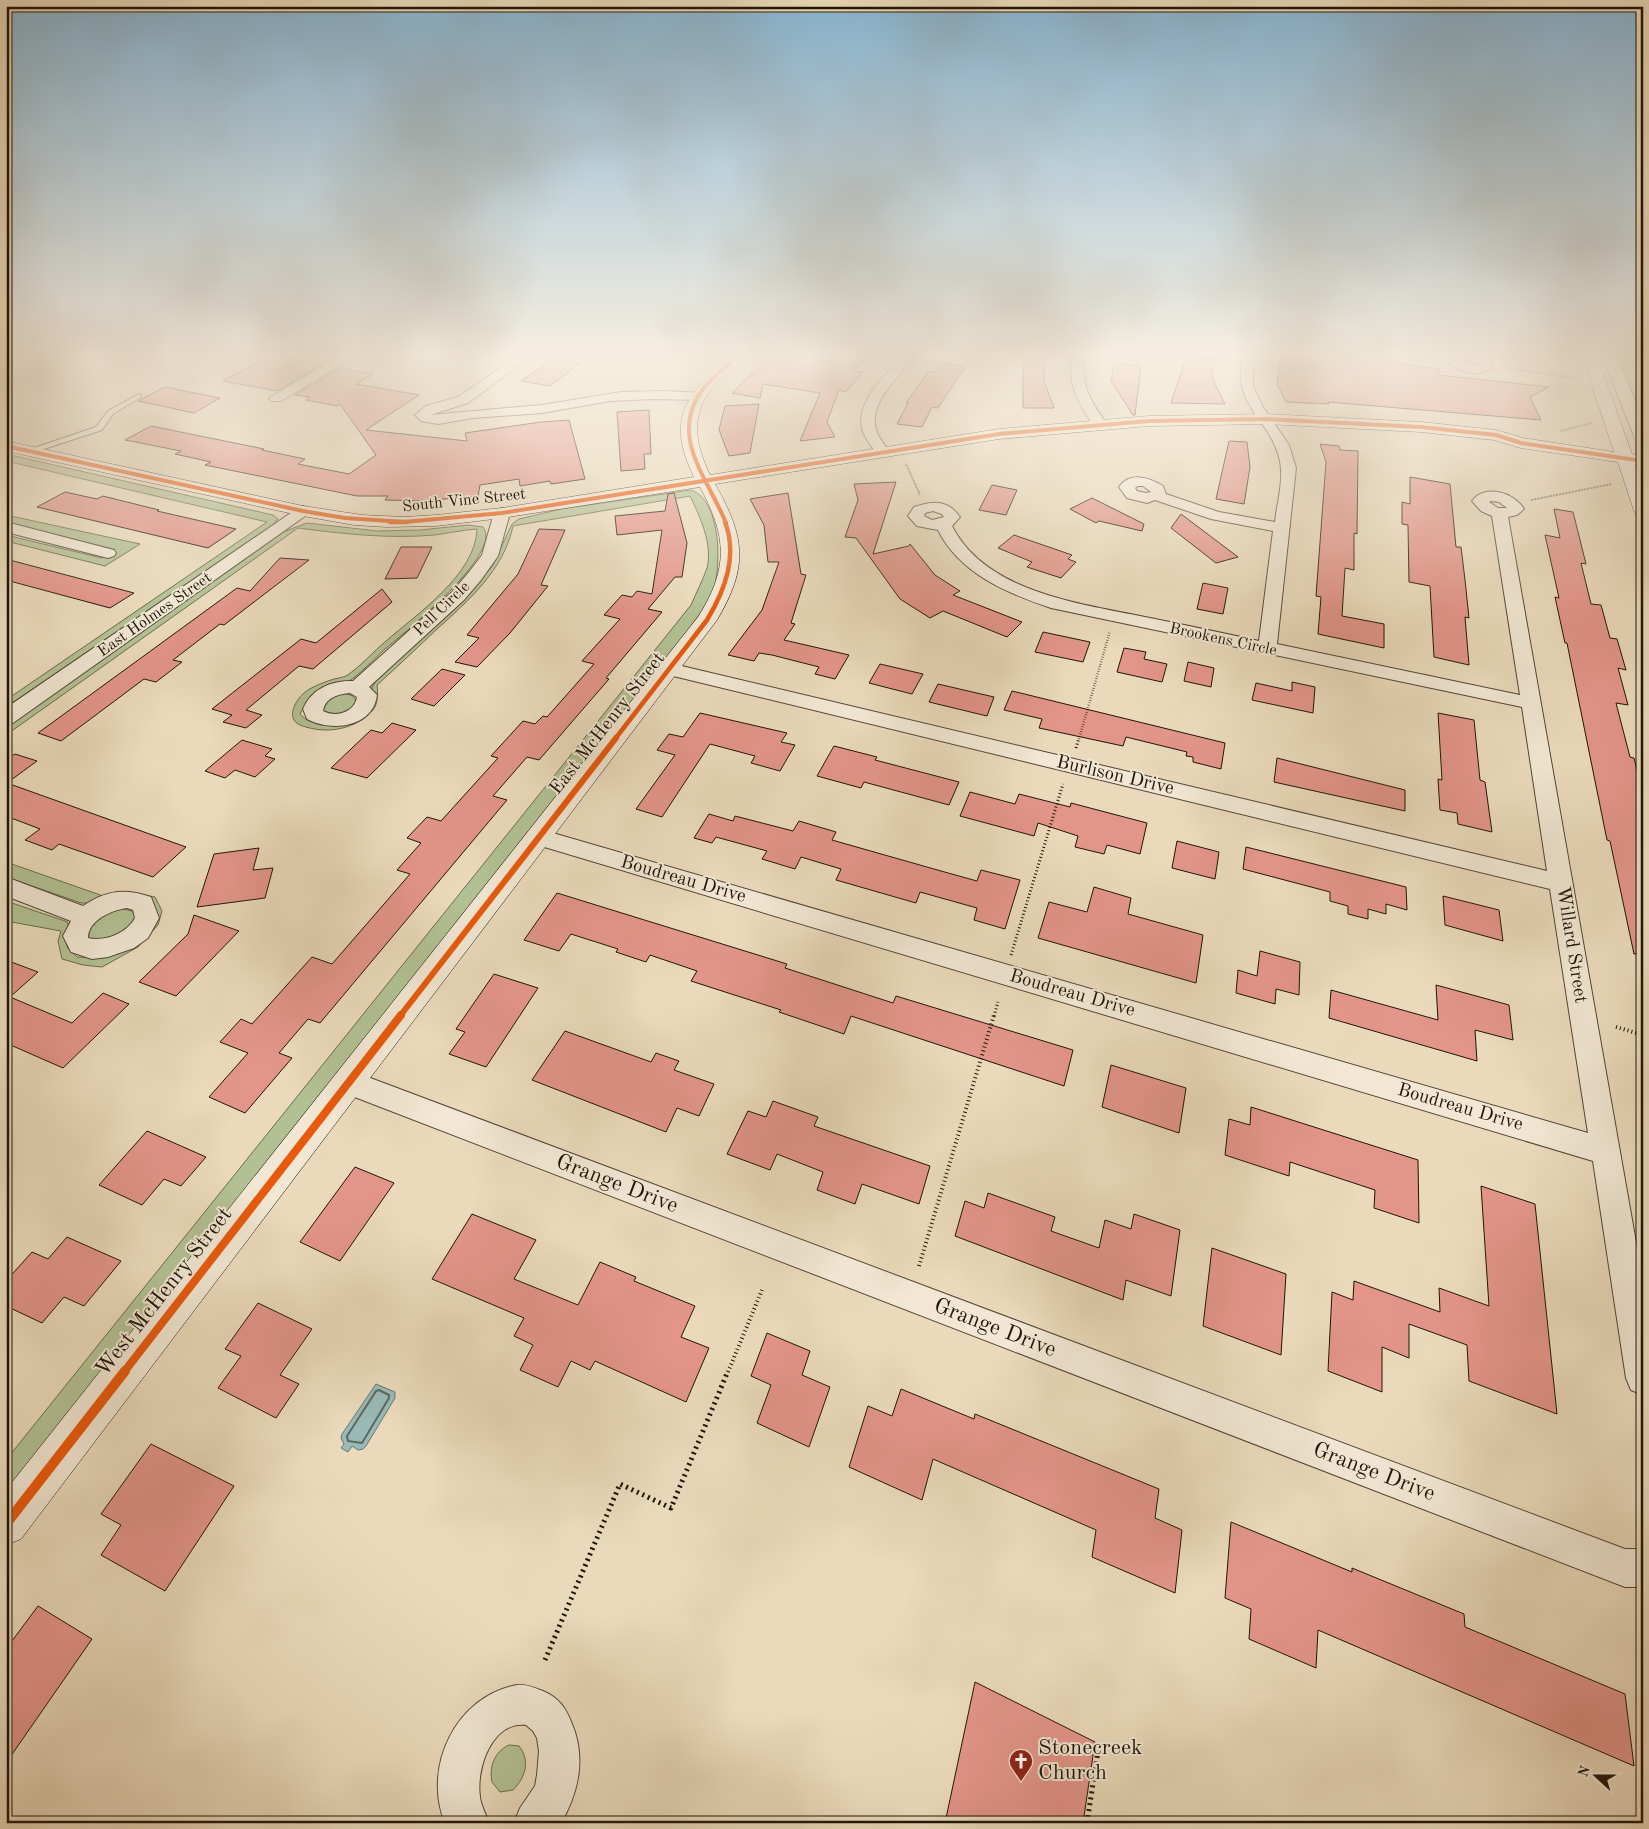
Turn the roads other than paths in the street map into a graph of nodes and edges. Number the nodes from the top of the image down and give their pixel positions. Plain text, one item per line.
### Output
1 (61, 440) edge
2 (687, 440) edge
3 (873, 440) edge
4 (958, 440) edge
5 (1281, 440) edge
6 (1513, 440) edge
7 (1618, 440) edge
8 (6, 446) edge
9 (29, 451) junction
10 (1643, 451) edge
11 (884, 452) junction
12 (1622, 453) junction
13 (1643, 461) edge
14 (705, 480) junction
15 (1157, 496) dead end
16 (1506, 508) road end
17 (303, 511) junction
18 (502, 512) junction
19 (1643, 512) edge
20 (943, 524) dead end
21 (6, 527) edge
22 (1282, 528) junction
23 (108, 553) dead end
24 (1267, 649) junction
25 (669, 670) junction
26 (357, 688) dead end
27 (1530, 703) junction
28 (6, 718) edge
29 (539, 837) junction
30 (1560, 883) junction
31 (6, 886) edge
32 (86, 916) dead end
33 (349, 1082) junction
34 (1604, 1151) junction
35 (1643, 1378) edge
36 (6, 1524) edge
37 (1643, 1568) edge
38 (468, 1823) edge
39 (535, 1823) edge

1 - 9 lane
2 - 14 street, East McHenry Street
3 - 11 street
4 - 11 street, South Vine Street
5 - 22 street
6 - 12 street, South Vine Street
7 - 12 street
8 - 9 street, South Vine Street
9 - 17 street, South Vine Street
10 - 12 street, South Vine Street
11 - 14 street, South Vine Street
12 - 13 street, South Vine Street
12 - 19 street
14 - 18 street, South Vine Street
14 - 25 street, East McHenry Street
15 - 22 street
16 - 27 street, Willard Street
17 - 18 street, South Vine Street
17 - 28 street, East Holmes Street
18 - 26 street, Pell Circle
20 - 24 street, Brookens Circle
21 - 23 street
22 - 24 street
24 - 27 street, Brookens Circle
25 - 29 street, East McHenry Street
25 - 30 street, Burlison Drive
27 - 30 street, Willard Street
29 - 33 street, East McHenry Street
29 - 34 street, Boudreau Drive
30 - 34 street, Willard Street
31 - 32 street
33 - 36 street, West McHenry Street
33 - 37 street, Grange Drive
34 - 35 street, Willard Street
38 - 39 street

